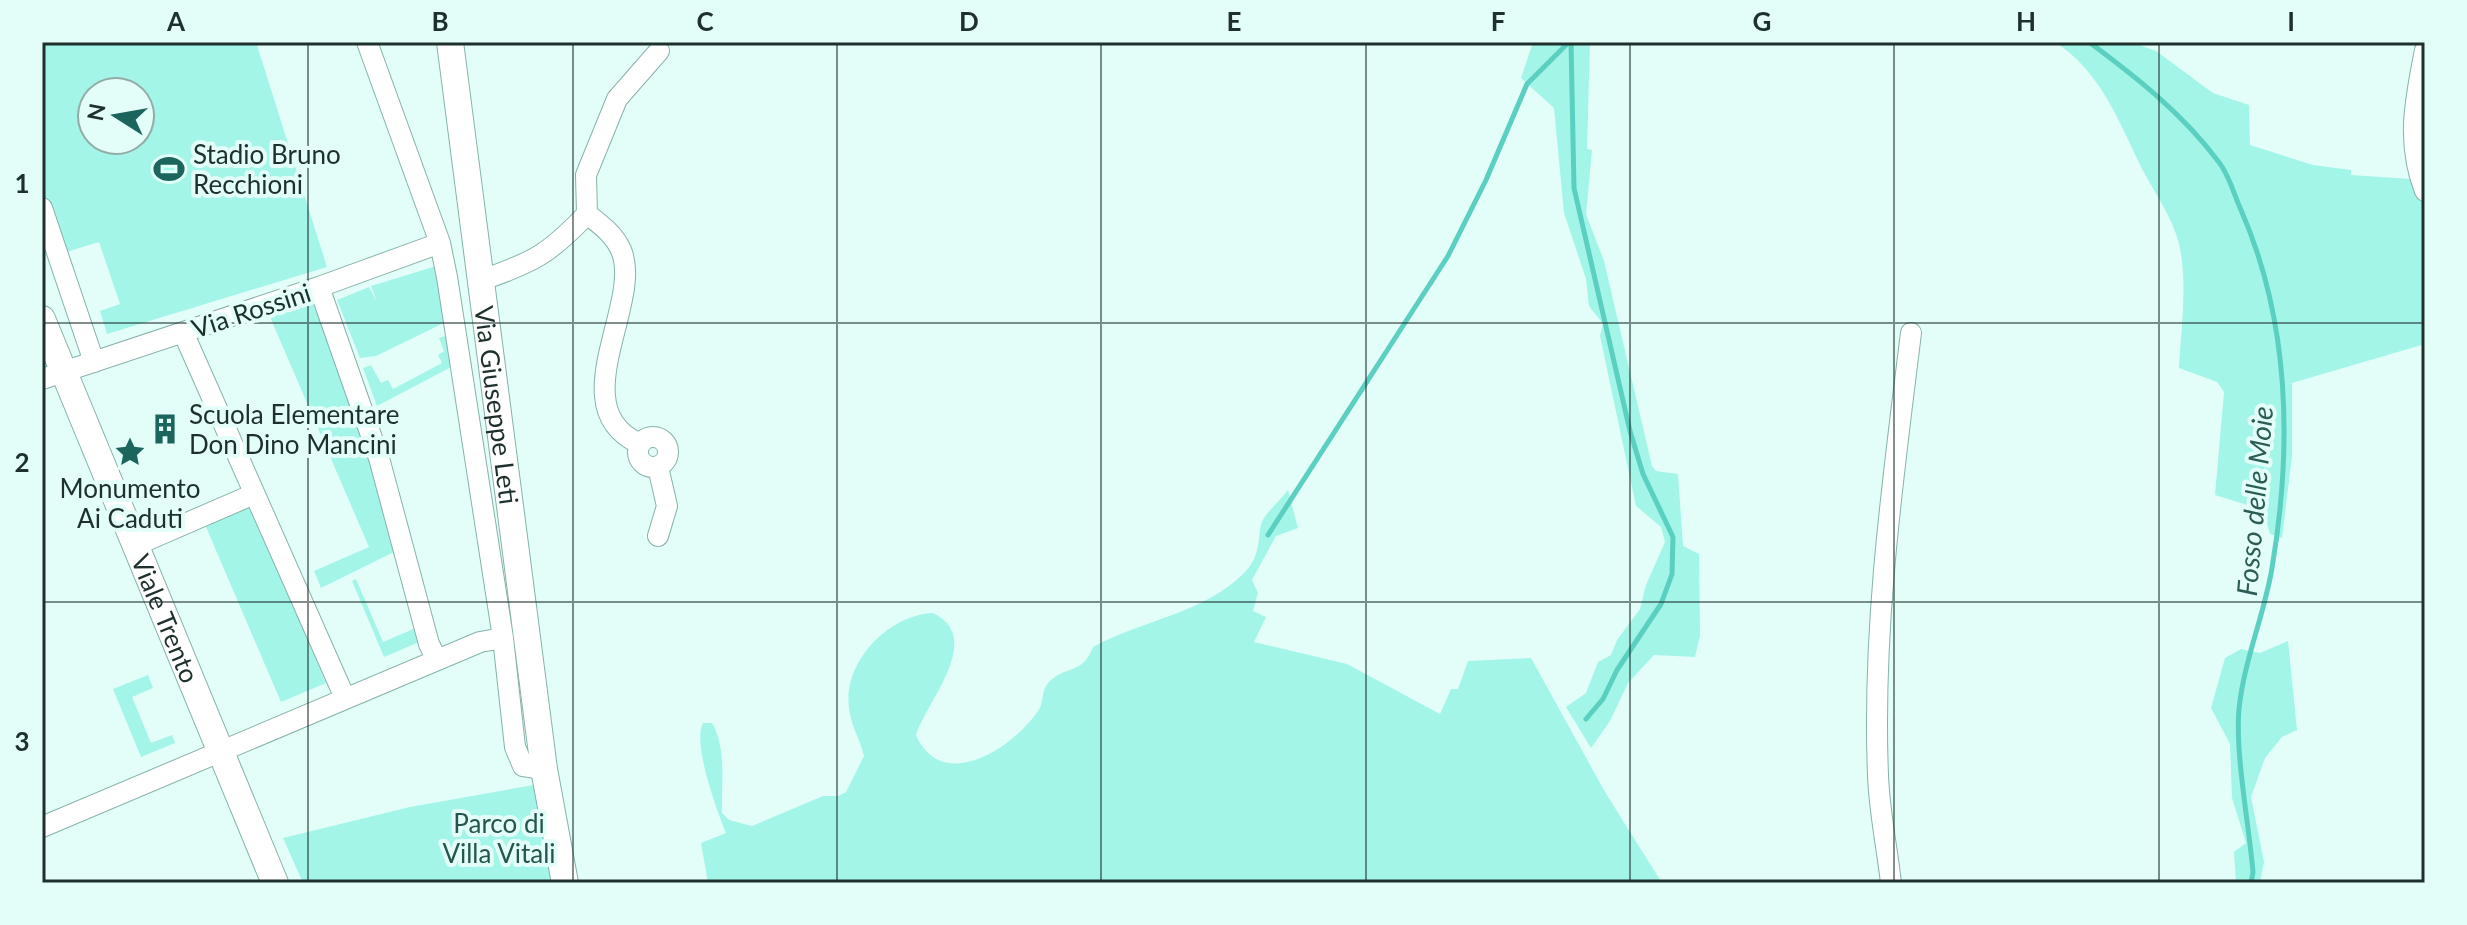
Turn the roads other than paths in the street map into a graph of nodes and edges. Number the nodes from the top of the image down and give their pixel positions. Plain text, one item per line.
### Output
1 (367, 42) edge
2 (450, 42) edge
3 (2425, 50) edge
4 (659, 51) dead end
5 (2425, 191) edge
6 (42, 208) edge
7 (587, 214) junction
8 (440, 243) junction
9 (482, 280) junction
10 (319, 287) junction
11 (42, 319) edge
12 (183, 332) junction
13 (1911, 333) dead end
14 (94, 362) junction
15 (52, 376) edge
16 (254, 494) junction
17 (658, 536) dead end
18 (134, 546) junction
19 (503, 638) junction
20 (437, 660) junction
21 (345, 698) junction
22 (221, 751) junction
23 (544, 769) junction
24 (42, 827) edge
25 (276, 880) edge
26 (565, 883) edge
27 (1891, 883) edge

1 - 8 street
2 - 9 main road, Via Giuseppe Leti
3 - 5 street
4 - 7 street
6 - 14 street
7 - 9 street
7 - 17 street
8 - 10 street, Via Rossini
8 - 19 street
9 - 23 main road, Via Giuseppe Leti
10 - 12 street, Via Rossini
10 - 20 street
11 - 15 main road, Viale Trento
12 - 14 street, Via Rossini
12 - 16 street
13 - 27 street
14 - 15 street, Via Rossini
15 - 18 main road, Viale Trento
16 - 18 street
16 - 21 street
18 - 22 main road, Viale Trento
19 - 20 street
19 - 23 street
20 - 21 street
21 - 22 street
22 - 24 street
22 - 25 main road, Viale Trento
23 - 26 main road, Via Giuseppe Leti

